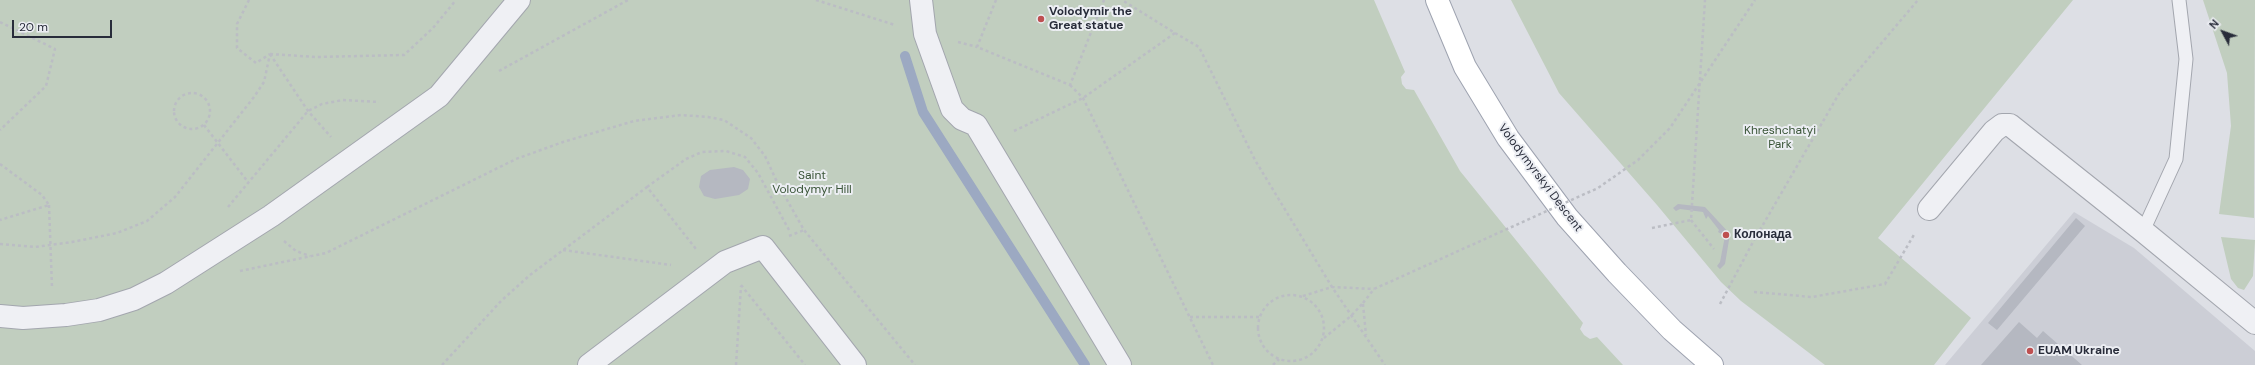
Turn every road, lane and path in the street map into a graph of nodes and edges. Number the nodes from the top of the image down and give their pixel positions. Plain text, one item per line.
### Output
1 (249, 0) edge
2 (456, 0) edge
3 (518, 0) edge
4 (628, 0) edge
5 (921, 0) edge
6 (996, 0) edge
7 (1104, 0) edge
8 (1122, 0) edge
9 (1437, 0) edge
10 (1705, 0) edge
11 (1755, 0) edge
12 (1918, 0) edge
13 (2179, 0) edge
14 (0, 22) edge
15 (1175, 33) junction
16 (270, 54) junction
17 (495, 73) dead end
18 (1070, 84) junction
19 (1083, 98) junction
20 (386, 102) dead end
21 (308, 111) junction
22 (204, 125) junction
23 (976, 125) junction
24 (0, 130) edge
25 (218, 142) junction
26 (350, 161) junction
27 (0, 164) edge
28 (248, 182) junction
29 (646, 187) junction
30 (49, 205) junction
31 (1930, 208) joint
32 (224, 212) dead end
33 (0, 220) edge
34 (1691, 220) junction
35 (1652, 228) dead end
36 (2143, 231) junction
37 (791, 235) dead end
38 (0, 244) edge
39 (51, 245) junction
40 (1714, 249) dead end
41 (563, 250) junction
42 (719, 267) junction
43 (235, 272) dead end
44 (741, 285) junction
45 (1332, 287) junction
46 (1374, 289) junction
47 (1754, 292) dead end
48 (1302, 296) junction
49 (1363, 304) junction
50 (1720, 304) dead end
51 (0, 316) edge
52 (53, 316) junction
53 (1351, 316) junction
54 (1190, 317) junction
55 (1260, 317) junction
56 (2255, 323) edge
57 (1366, 335) junction
58 (1324, 338) junction
59 (1279, 359) junction
60 (442, 365) edge
61 (589, 365) edge
62 (736, 365) edge
63 (805, 365) edge
64 (855, 365) edge
65 (915, 365) edge
66 (1120, 365) edge
67 (1213, 365) edge
68 (1273, 365) edge
69 (1385, 365) edge
70 (1712, 365) edge

1 - 16 path
2 - 16 path
3 - 26 street
4 - 17 path
5 - 23 street
6 - 18 path
7 - 18 path
8 - 15 path
9 - 70 main road, Volodymyrskyi Descent
10 - 34 path
11 - 46 path, bridge
12 - 50 path
13 - 36 lane
14 - 24 path
15 - 19 path
15 - 45 path
16 - 21 path
16 - 25 path
18 - 19 path
19 - 23 path
19 - 54 path
20 - 21 path
21 - 26 path
21 - 28 path
22 - 22 path
22 - 25 path
23 - 66 street
25 - 28 path
25 - 39 path
26 - 52 street
27 - 30 path
28 - 32 path
29 - 37 path
29 - 41 path
29 - 42 path
30 - 33 path
30 - 39 path
31 - 36 street
31 - 47 path
34 - 35 path
34 - 40 path
36 - 56 street
38 - 39 path
39 - 52 path
41 - 42 path
41 - 60 path
42 - 44 path
42 - 61 street
42 - 64 street
43 - 65 path
44 - 62 path
44 - 63 path
45 - 46 path
45 - 48 path
45 - 53 path
46 - 49 path, bridge
48 - 55 path
48 - 58 path
49 - 53 path
49 - 57 path
51 - 52 street
53 - 57 path
53 - 58 path
54 - 55 path
54 - 67 path
55 - 59 path
57 - 69 path
58 - 59 path
59 - 68 path

